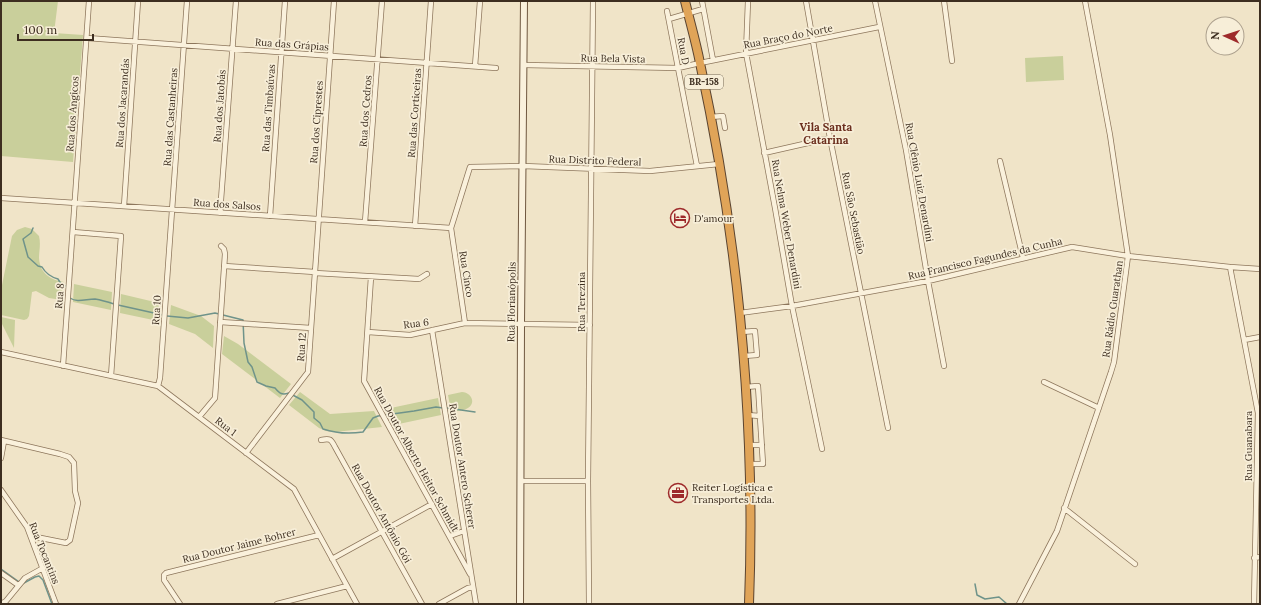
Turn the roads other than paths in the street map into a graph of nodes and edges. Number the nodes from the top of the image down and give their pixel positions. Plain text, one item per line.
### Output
1 (90, 1) edge
2 (138, 1) edge
3 (187, 1) edge
4 (236, 1) edge
5 (285, 1) edge
6 (334, 1) edge
7 (382, 1) edge
8 (431, 1) edge
9 (480, 1) edge
10 (524, 1) edge
11 (593, 1) edge
12 (685, 1) edge
13 (702, 1) edge
14 (748, 1) edge
15 (806, 1) edge
16 (875, 1) edge
17 (944, 1) edge
18 (1086, 1) edge
19 (704, 9) junction
20 (667, 11) dead end
21 (688, 14) junction
22 (669, 19) junction
23 (879, 27) junction
24 (87, 38) junction
25 (813, 40) junction
26 (135, 42) junction
27 (184, 45) junction
28 (232, 49) junction
29 (281, 52) junction
30 (746, 53) junction
31 (330, 56) junction
32 (378, 59) junction
33 (713, 60) junction
34 (952, 61) dead end
35 (427, 63) junction
36 (700, 63) junction
37 (524, 65) junction
38 (475, 66) junction
39 (592, 67) junction
40 (496, 68) dead end
41 (678, 68) junction
42 (710, 117) junction
43 (725, 128) dead end
44 (830, 138) junction
45 (764, 153) junction
46 (1000, 161) dead end
47 (719, 164) junction
48 (523, 166) junction
49 (697, 166) junction
50 (591, 168) junction
51 (1, 198) edge
52 (75, 203) junction
53 (124, 206) junction
54 (172, 210) junction
55 (220, 213) junction
56 (270, 216) junction
57 (318, 219) junction
58 (365, 222) junction
59 (415, 226) junction
60 (451, 228) junction
61 (73, 230) junction
62 (170, 234) joint
63 (317, 245) joint
64 (221, 246) dead end
65 (1128, 256) junction
66 (1023, 258) junction
67 (224, 266) junction
68 (1230, 267) junction
69 (1260, 269) edge
70 (315, 273) junction
71 (427, 274) dead end
72 (371, 277) junction
73 (928, 280) junction
74 (861, 293) junction
75 (792, 306) junction
76 (740, 313) junction
77 (220, 322) junction
78 (465, 323) junction
79 (521, 324) junction
80 (590, 325) junction
81 (311, 328) junction
82 (432, 330) junction
83 (368, 332) junction
84 (742, 332) junction
85 (1260, 337) edge
86 (1244, 340) junction
87 (1, 352) edge
88 (744, 356) junction
89 (63, 366) junction
90 (944, 366) dead end
91 (111, 376) junction
92 (1044, 382) dead end
93 (158, 386) junction
94 (745, 387) junction
95 (1099, 408) junction
96 (1259, 412) edge
97 (747, 415) junction
98 (760, 416) junction
99 (199, 417) junction
100 (888, 428) dead end
101 (321, 440) dead end
102 (3, 441) edge
103 (748, 445) junction
104 (762, 445) junction
105 (822, 449) dead end
106 (246, 453) junction
107 (1, 458) edge
108 (749, 464) junction
109 (1258, 477) edge
110 (521, 481) junction
111 (588, 481) junction
112 (1, 490) edge
113 (432, 504) junction
114 (1064, 508) junction
115 (464, 531) junction
116 (382, 532) junction
117 (319, 535) junction
118 (31, 536) junction
119 (450, 536) junction
120 (1254, 558) junction
121 (1260, 558) edge
122 (332, 559) junction
123 (1135, 564) dead end
124 (43, 568) junction
125 (1, 573) edge
126 (470, 574) junction
127 (18, 585) junction
128 (347, 586) junction
129 (473, 587) junction
130 (1, 604) edge
131 (56, 604) edge
132 (180, 604) edge
133 (277, 604) edge
134 (357, 604) edge
135 (422, 604) edge
136 (439, 604) edge
137 (476, 604) edge
138 (520, 604) edge
139 (589, 604) edge
140 (749, 604) edge
141 (1019, 604) edge
142 (1254, 604) edge

1 - 24 street, Rua dos Angicos
2 - 26 street, Rua dos Jacarandás
3 - 27 street, Rua das Castanheiras
4 - 28 street, Rua dos Jatobás
5 - 29 street, Rua das Timbaúvas
6 - 31 street, Rua dos Ciprestes
7 - 32 street, Rua dos Cedros
8 - 35 street, Rua das Corticeiras
9 - 38 street
10 - 37 street, Rua Florianópolis
11 - 39 street, Rua Terezina
12 - 21 highway, BR-158
13 - 19 street
14 - 30 street, Rua Nelma Weber Denardini
15 - 25 street, Rua São Sebastião
16 - 23 street, Rua Clênio Luiz Denardini
17 - 34 street
18 - 65 street, Rua Rádio Guarathan
19 - 21 street
19 - 33 street
20 - 22 street, Rua D
21 - 22 street
21 - 36 highway, BR-158
22 - 41 street, Rua D
23 - 25 street, Rua Braço do Norte
23 - 73 street, Rua Clênio Luiz Denardini
24 - 26 street, Rua das Grápias
24 - 52 street, Rua dos Angicos
25 - 30 street, Rua Braço do Norte
25 - 44 street, Rua São Sebastião
26 - 27 street, Rua das Grápias
26 - 53 street, Rua dos Jacarandás
27 - 28 street, Rua das Grápias
27 - 54 street, Rua das Castanheiras
28 - 29 street, Rua das Grápias
28 - 55 street, Rua dos Jatobás
29 - 31 street, Rua das Grápias
29 - 56 street, Rua das Timbaúvas
30 - 33 street, Rua Braço do Norte
30 - 45 street, Rua Nelma Weber Denardini
31 - 32 street, Rua das Grápias
31 - 57 street, Rua dos Ciprestes
32 - 35 street, Rua das Grápias
32 - 58 street, Rua dos Cedros
33 - 36 street, Rua Braço do Norte
35 - 38 street, Rua das Grápias
35 - 59 street, Rua das Corticeiras
36 - 41 street, Rua Bela Vista
36 - 42 highway, BR-158
37 - 39 street, Rua Bela Vista
37 - 48 street, Rua Florianópolis
38 - 40 street, Rua das Grápias
39 - 41 street, Rua Bela Vista
39 - 50 street, Rua Terezina
41 - 49 street, Rua D
42 - 43 street
42 - 47 highway, BR-158
44 - 45 street
44 - 74 street, Rua São Sebastião
45 - 75 street, Rua Nelma Weber Denardini
46 - 66 street
47 - 49 street, Rua Distrito Federal
47 - 76 highway, BR-158
48 - 50 street, Rua Distrito Federal
48 - 60 street, Rua Distrito Federal
48 - 79 street, Rua Florianópolis
49 - 50 street, Rua Distrito Federal
50 - 80 street, Rua Terezina
51 - 52 street, Rua dos Salsos
52 - 53 street, Rua dos Salsos
52 - 61 street, Rua dos Angicos
53 - 54 street, Rua dos Salsos
54 - 55 street, Rua dos Salsos
54 - 62 street, Rua das Castanheiras
55 - 56 street, Rua dos Salsos
56 - 57 street, Rua dos Salsos
57 - 58 street, Rua dos Salsos
57 - 63 street, Rua dos Ciprestes
58 - 59 street, Rua dos Salsos
59 - 60 street, Rua dos Salsos
60 - 78 street, Rua Cinco
61 - 89 street, Rua 8
61 - 91 street
62 - 93 street, Rua 10
63 - 70 street, Rua 12
64 - 67 street
65 - 66 street, Rua Francisco Fagundes da Cunha
65 - 68 street, Rua Francisco Fagundes da Cunha
65 - 95 street, Rua Rádio Guarathan
66 - 73 street, Rua Francisco Fagundes da Cunha
67 - 70 street
67 - 77 street
68 - 69 street, Rua Francisco Fagundes da Cunha
68 - 86 street, Rua Guanabara
70 - 72 street
70 - 81 street, Rua 12
71 - 72 street
72 - 83 street, Rua Doutor Alberto Heitor Schmidt
73 - 74 street, Rua Francisco Fagundes da Cunha
73 - 90 street, Rua Clênio Luiz Denardini
74 - 75 street, Rua Francisco Fagundes da Cunha
74 - 100 street, Rua São Sebastião
75 - 76 street, Rua Francisco Fagundes da Cunha
75 - 105 street, Rua Nelma Weber Denardini
76 - 84 highway, BR-158
77 - 81 street
77 - 99 street
78 - 79 street, Rua 6
78 - 82 street, Rua 6
79 - 80 street, Rua 6
79 - 110 street, Rua Florianópolis
80 - 111 street, Rua Terezina
81 - 106 street, Rua 12
82 - 83 street, Rua 6
82 - 115 street, Rua Doutor Antero Scherer
83 - 113 street, Rua Doutor Alberto Heitor Schmidt
84 - 88 highway, BR-158
84 - 88 street
85 - 86 street
86 - 96 street, Rua Guanabara
87 - 89 street, Rua 1
88 - 94 highway, BR-158
89 - 91 street, Rua 1
91 - 93 street, Rua 1
92 - 95 street
93 - 99 street, Rua 1
94 - 97 highway, BR-158
94 - 98 street
95 - 114 street, Rua Rádio Guarathan
96 - 109 street, Rua Guanabara
97 - 98 street
97 - 103 highway, BR-158
98 - 104 street
99 - 106 street, Rua 1
101 - 116 street, Rua Doutor Antônio Gói
102 - 107 street
102 - 118 street
103 - 104 street
103 - 108 highway, BR-158
104 - 108 street
106 - 117 street, Rua 1
108 - 140 highway, BR-158
109 - 120 street, Rua Guanabara
110 - 111 street
110 - 138 street, Rua Florianópolis
111 - 139 street, Rua Terezina
112 - 118 street, Rua Tocantins
113 - 116 street
113 - 119 street, Rua Doutor Alberto Heitor Schmidt
114 - 123 street
114 - 141 street, Rua Rádio Guarathan
115 - 119 street
115 - 126 street, Rua Doutor Antero Scherer
116 - 122 street
116 - 135 street, Rua Doutor Antônio Gói
117 - 122 street, Rua 1
117 - 132 street, Rua Doutor Jaime Bohrer
118 - 124 street, Rua Tocantins
119 - 126 street, Rua Doutor Alberto Heitor Schmidt
120 - 121 street
120 - 142 street, Rua Guanabara
122 - 128 street, Rua 1
124 - 127 street
124 - 131 street, Rua Tocantins
125 - 127 street
126 - 129 street, Rua Doutor Antero Scherer
127 - 130 street
128 - 133 street
128 - 134 street, Rua 1
129 - 136 street
129 - 137 street, Rua Doutor Antero Scherer

